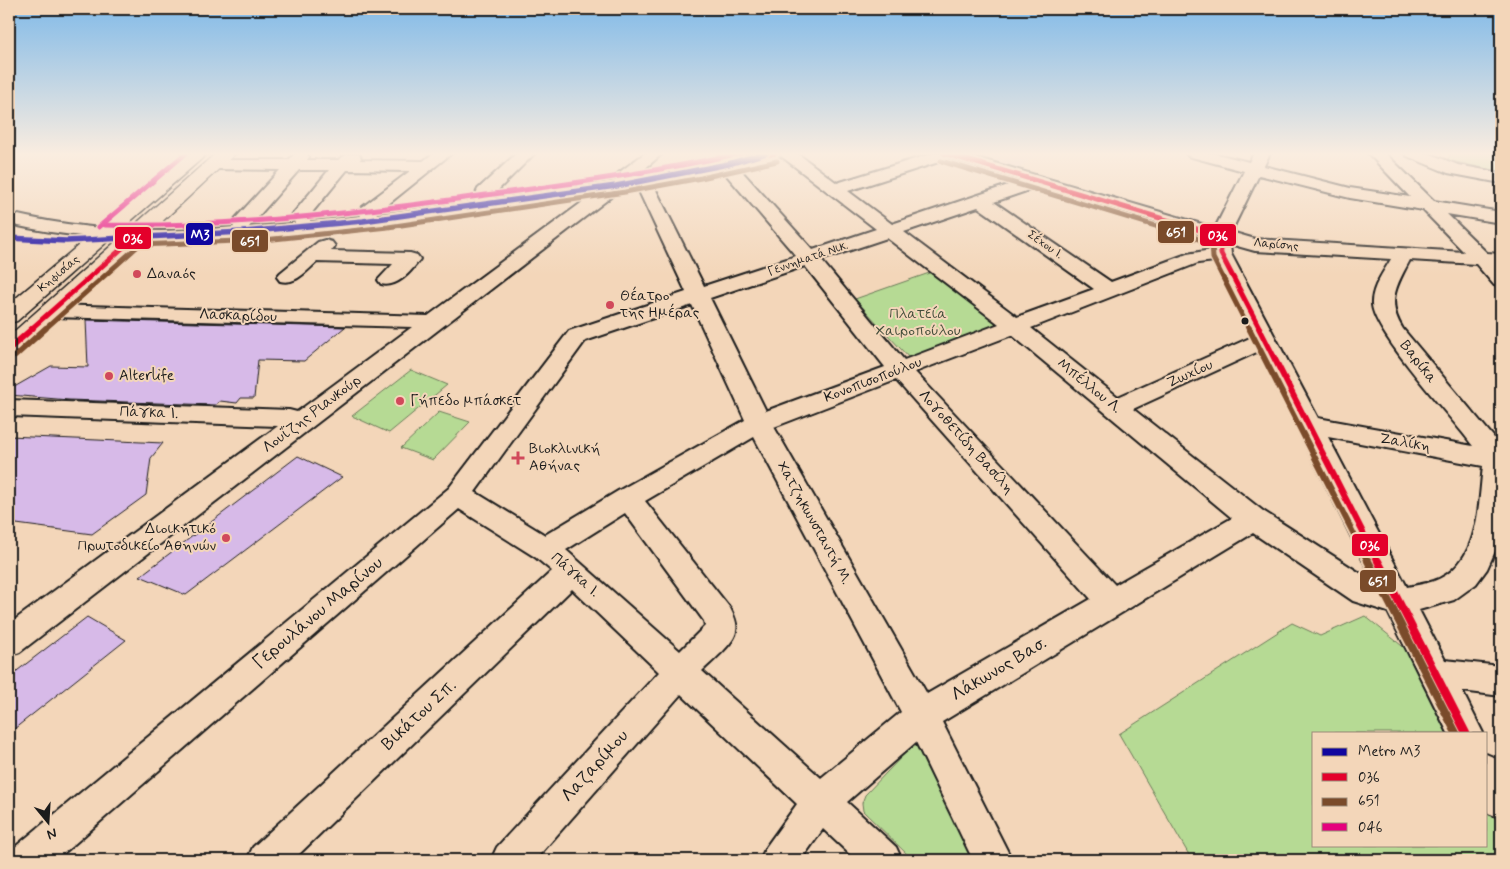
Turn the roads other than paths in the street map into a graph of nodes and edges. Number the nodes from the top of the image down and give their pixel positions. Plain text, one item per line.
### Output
1 (152, 194) edge
2 (183, 194) edge
3 (268, 194) edge
4 (319, 194) edge
5 (390, 194) edge
6 (484, 194) edge
7 (521, 194) edge
8 (558, 194) edge
9 (610, 194) edge
10 (635, 194) edge
11 (752, 194) edge
12 (842, 194) edge
13 (1000, 194) edge
14 (1074, 194) edge
15 (1243, 194) edge
16 (1356, 194) edge
17 (1415, 194) edge
18 (544, 196) junction
19 (484, 198) junction
20 (981, 200) junction
21 (1427, 206) junction
22 (1501, 217) edge
23 (359, 218) junction
24 (302, 220) junction
25 (11, 221) edge
26 (241, 224) junction
27 (111, 229) junction
28 (142, 230) junction
29 (892, 231) junction
30 (1220, 245) junction
31 (1404, 254) junction
32 (313, 256) junction
33 (809, 258) junction
34 (1480, 258) junction
35 (1501, 260) edge
36 (287, 277) dead end
37 (388, 280) dead end
38 (1501, 281) edge
39 (1109, 290) junction
40 (699, 296) junction
41 (12, 311) edge
42 (52, 311) junction
43 (423, 321) junction
44 (1015, 326) junction
45 (577, 336) joint
46 (1265, 340) junction
47 (9, 349) edge
48 (900, 370) junction
49 (1116, 407) junction
50 (9, 408) edge
51 (289, 418) junction
52 (759, 423) junction
53 (1308, 425) junction
54 (1499, 460) edge
55 (458, 495) junction
56 (628, 498) junction
57 (1253, 519) junction
58 (545, 549) junction
59 (572, 570) junction
60 (1112, 602) junction
61 (1399, 602) junction
62 (9, 621) edge
63 (9, 642) edge
64 (680, 672) junction
65 (1435, 673) junction
66 (1501, 681) edge
67 (921, 716) junction
68 (1465, 732) edge
69 (1488, 775) edge
70 (1501, 800) edge
71 (820, 802) junction
72 (28, 860) edge
73 (266, 860) edge
74 (510, 860) edge
75 (779, 860) edge
76 (883, 860) edge
77 (993, 860) edge

1 - 27 main road, Κηφισίας
2 - 28 main road, Κηφισίας
3 - 26 street
4 - 24 street
5 - 23 street
6 - 19 street
7 - 19 street
8 - 18 street
9 - 63 street, Λουΐζης Ριανκούρ
10 - 40 street, Χατζηκωνσταντή Μ.
11 - 33 street, Λογοθετίδη Βασίλη
12 - 29 street, Μπέλλου Λ.
13 - 20 street, Γεννηματά Νικ.
14 - 30 street, Λαρίσης
15 - 30 street
16 - 21 street
17 - 21 street
18 - 23 street
18 - 43 street, Λουΐζης Ριανκούρ
19 - 23 street
20 - 29 street, Γεννηματά Νικ.
20 - 39 street, Σέχου Ι.
21 - 22 street
21 - 34 street
23 - 24 street
23 - 28 street
23 - 32 street
24 - 26 street
25 - 27 street
26 - 28 street
27 - 28 street
27 - 41 main road, Κηφισίας
28 - 42 main road, Κηφισίας
29 - 33 street, Γεννηματά Νικ.
29 - 44 street, Μπέλλου Λ.
30 - 31 street, Λαρίσης
30 - 39 street, Κονοπισοπούλου
30 - 46 street
31 - 34 street, Λαρίσης
31 - 54 street, Βαρίκα
32 - 36 street
32 - 37 street
33 - 40 street, Γεννηματά Νικ.
33 - 48 street, Λογοθετίδη Βασίλη
34 - 35 street, Λαρίσης
34 - 38 street
39 - 44 street, Κονοπισοπούλου
40 - 45 street, Γεννηματά Νικ.
40 - 52 street, Χατζηκωνσταντή Μ.
42 - 43 street, Λασκαρίδου
42 - 47 main road, Κηφισίας
43 - 51 street, Λουΐζης Ριανκούρ
44 - 48 street, Κονοπισοπούλου
44 - 49 street, Μπέλλου Λ.
45 - 55 street, Γερουλάνου Μαρίνου
46 - 49 street, Ζωχίου
46 - 53 street
48 - 52 street, Κονοπισοπούλου
48 - 60 street, Λογοθετίδη Βασίλη
49 - 57 street, Μπέλλου Λ.
50 - 51 street, Πάγκα Ι.
51 - 62 street, Λουΐζης Ριανκούρ
52 - 56 street, Κονοπισοπούλου
52 - 67 street, Χατζηκωνσταντή Μ.
53 - 54 street, Ζαλίκη
53 - 61 street
54 - 61 street
55 - 58 street, Πάγκα Ι.
55 - 72 street, Γερουλάνου Μαρίνου
56 - 58 street, Κονοπισοπούλου
56 - 64 street
57 - 60 street, Λάκωνος Βασ.
57 - 61 street, Μπέλλου Λ.
58 - 59 street, Πάγκα Ι.
59 - 64 street, Πάγκα Ι.
59 - 73 street, Βικάτου Σπ.
60 - 67 street, Λάκωνος Βασ.
61 - 65 street
64 - 71 street, Πάγκα Ι.
64 - 74 street, Λαζαρίμου
65 - 66 street
65 - 68 street
67 - 71 street, Λάκωνος Βασ.
67 - 77 street, Χατζηκωνσταντή Μ.
69 - 70 street
71 - 75 street, Λάκωνος Βασ.
71 - 76 street, Πάγκα Ι.

